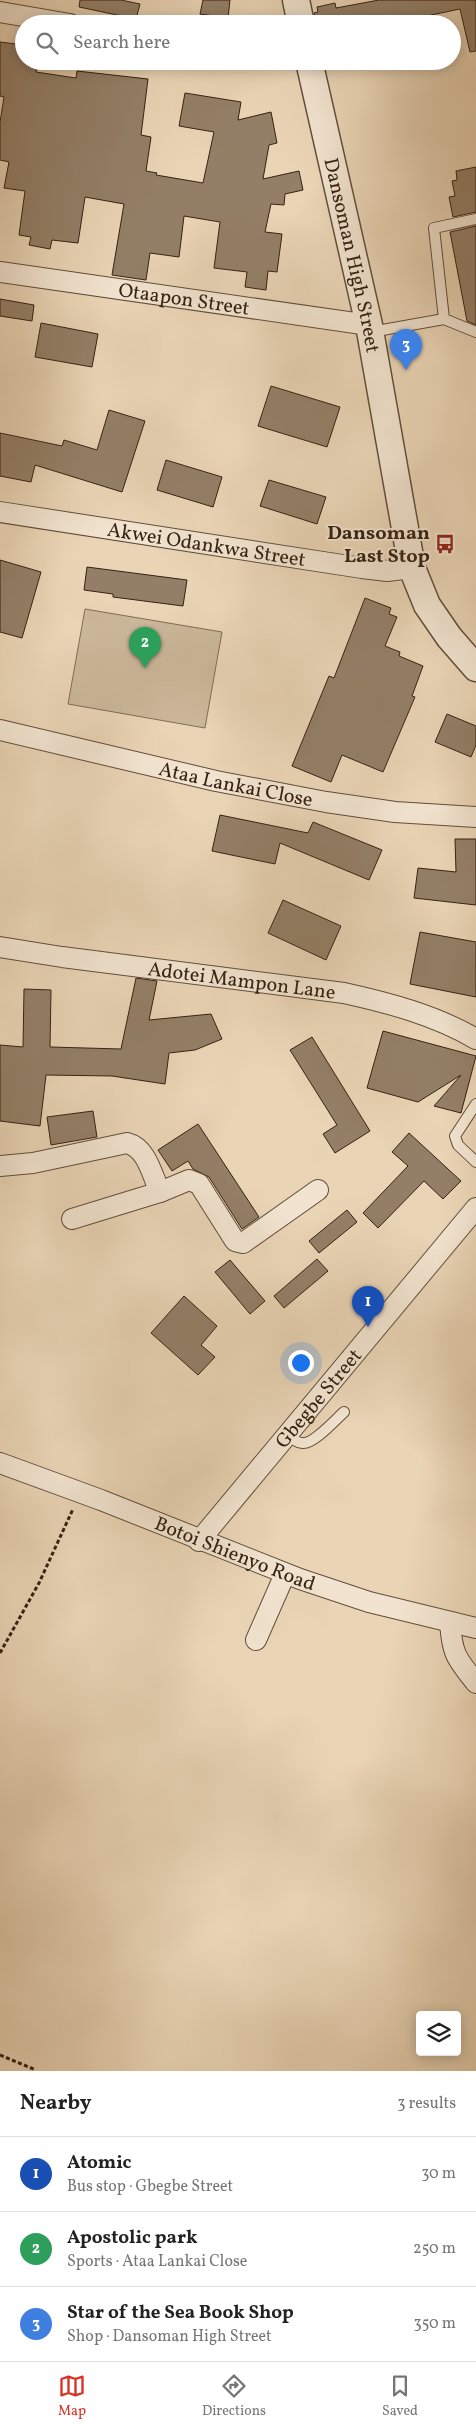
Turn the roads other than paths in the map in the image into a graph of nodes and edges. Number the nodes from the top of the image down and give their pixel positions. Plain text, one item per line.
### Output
1 (296, 0) edge
2 (0, 12) edge
3 (18, 15) edge
4 (299, 15) edge
5 (307, 70) edge
6 (476, 219) edge
7 (0, 272) edge
8 (444, 320) junction
9 (369, 329) junction
10 (476, 332) edge
11 (0, 512) edge
12 (412, 568) junction
13 (476, 668) edge
14 (0, 730) edge
15 (476, 817) edge
16 (0, 947) edge
17 (476, 1039) edge
18 (476, 1104) edge
19 (476, 1162) edge
20 (0, 1166) edge
21 (318, 1190) dead end
22 (160, 1192) junction
23 (476, 1208) edge
24 (72, 1218) dead end
25 (344, 1412) dead end
26 (289, 1434) junction
27 (0, 1463) edge
28 (200, 1541) junction
29 (285, 1574) junction
30 (450, 1622) junction
31 (476, 1628) edge
32 (256, 1640) dead end
33 (476, 1683) edge

1 - 4 street
2 - 3 street
5 - 9 street, Dansoman High Street
6 - 8 lane
7 - 9 street, Otaapon Street
8 - 9 lane
8 - 10 lane
9 - 12 street, Dansoman High Street
11 - 12 street, Akwei Odankwa Street
12 - 13 street, Dansoman High Street
14 - 15 street, Ataa Lankai Close
16 - 17 street, Adotei Mampon Lane
18 - 19 lane
20 - 22 street
21 - 22 street
22 - 24 street
23 - 26 street, Gbegbe Street
25 - 26 lane
26 - 28 street, Gbegbe Street
27 - 28 street, Botoi Shienyo Road
28 - 29 street, Botoi Shienyo Road
29 - 30 street, Botoi Shienyo Road
29 - 32 street
30 - 31 street, Botoi Shienyo Road
30 - 33 street

